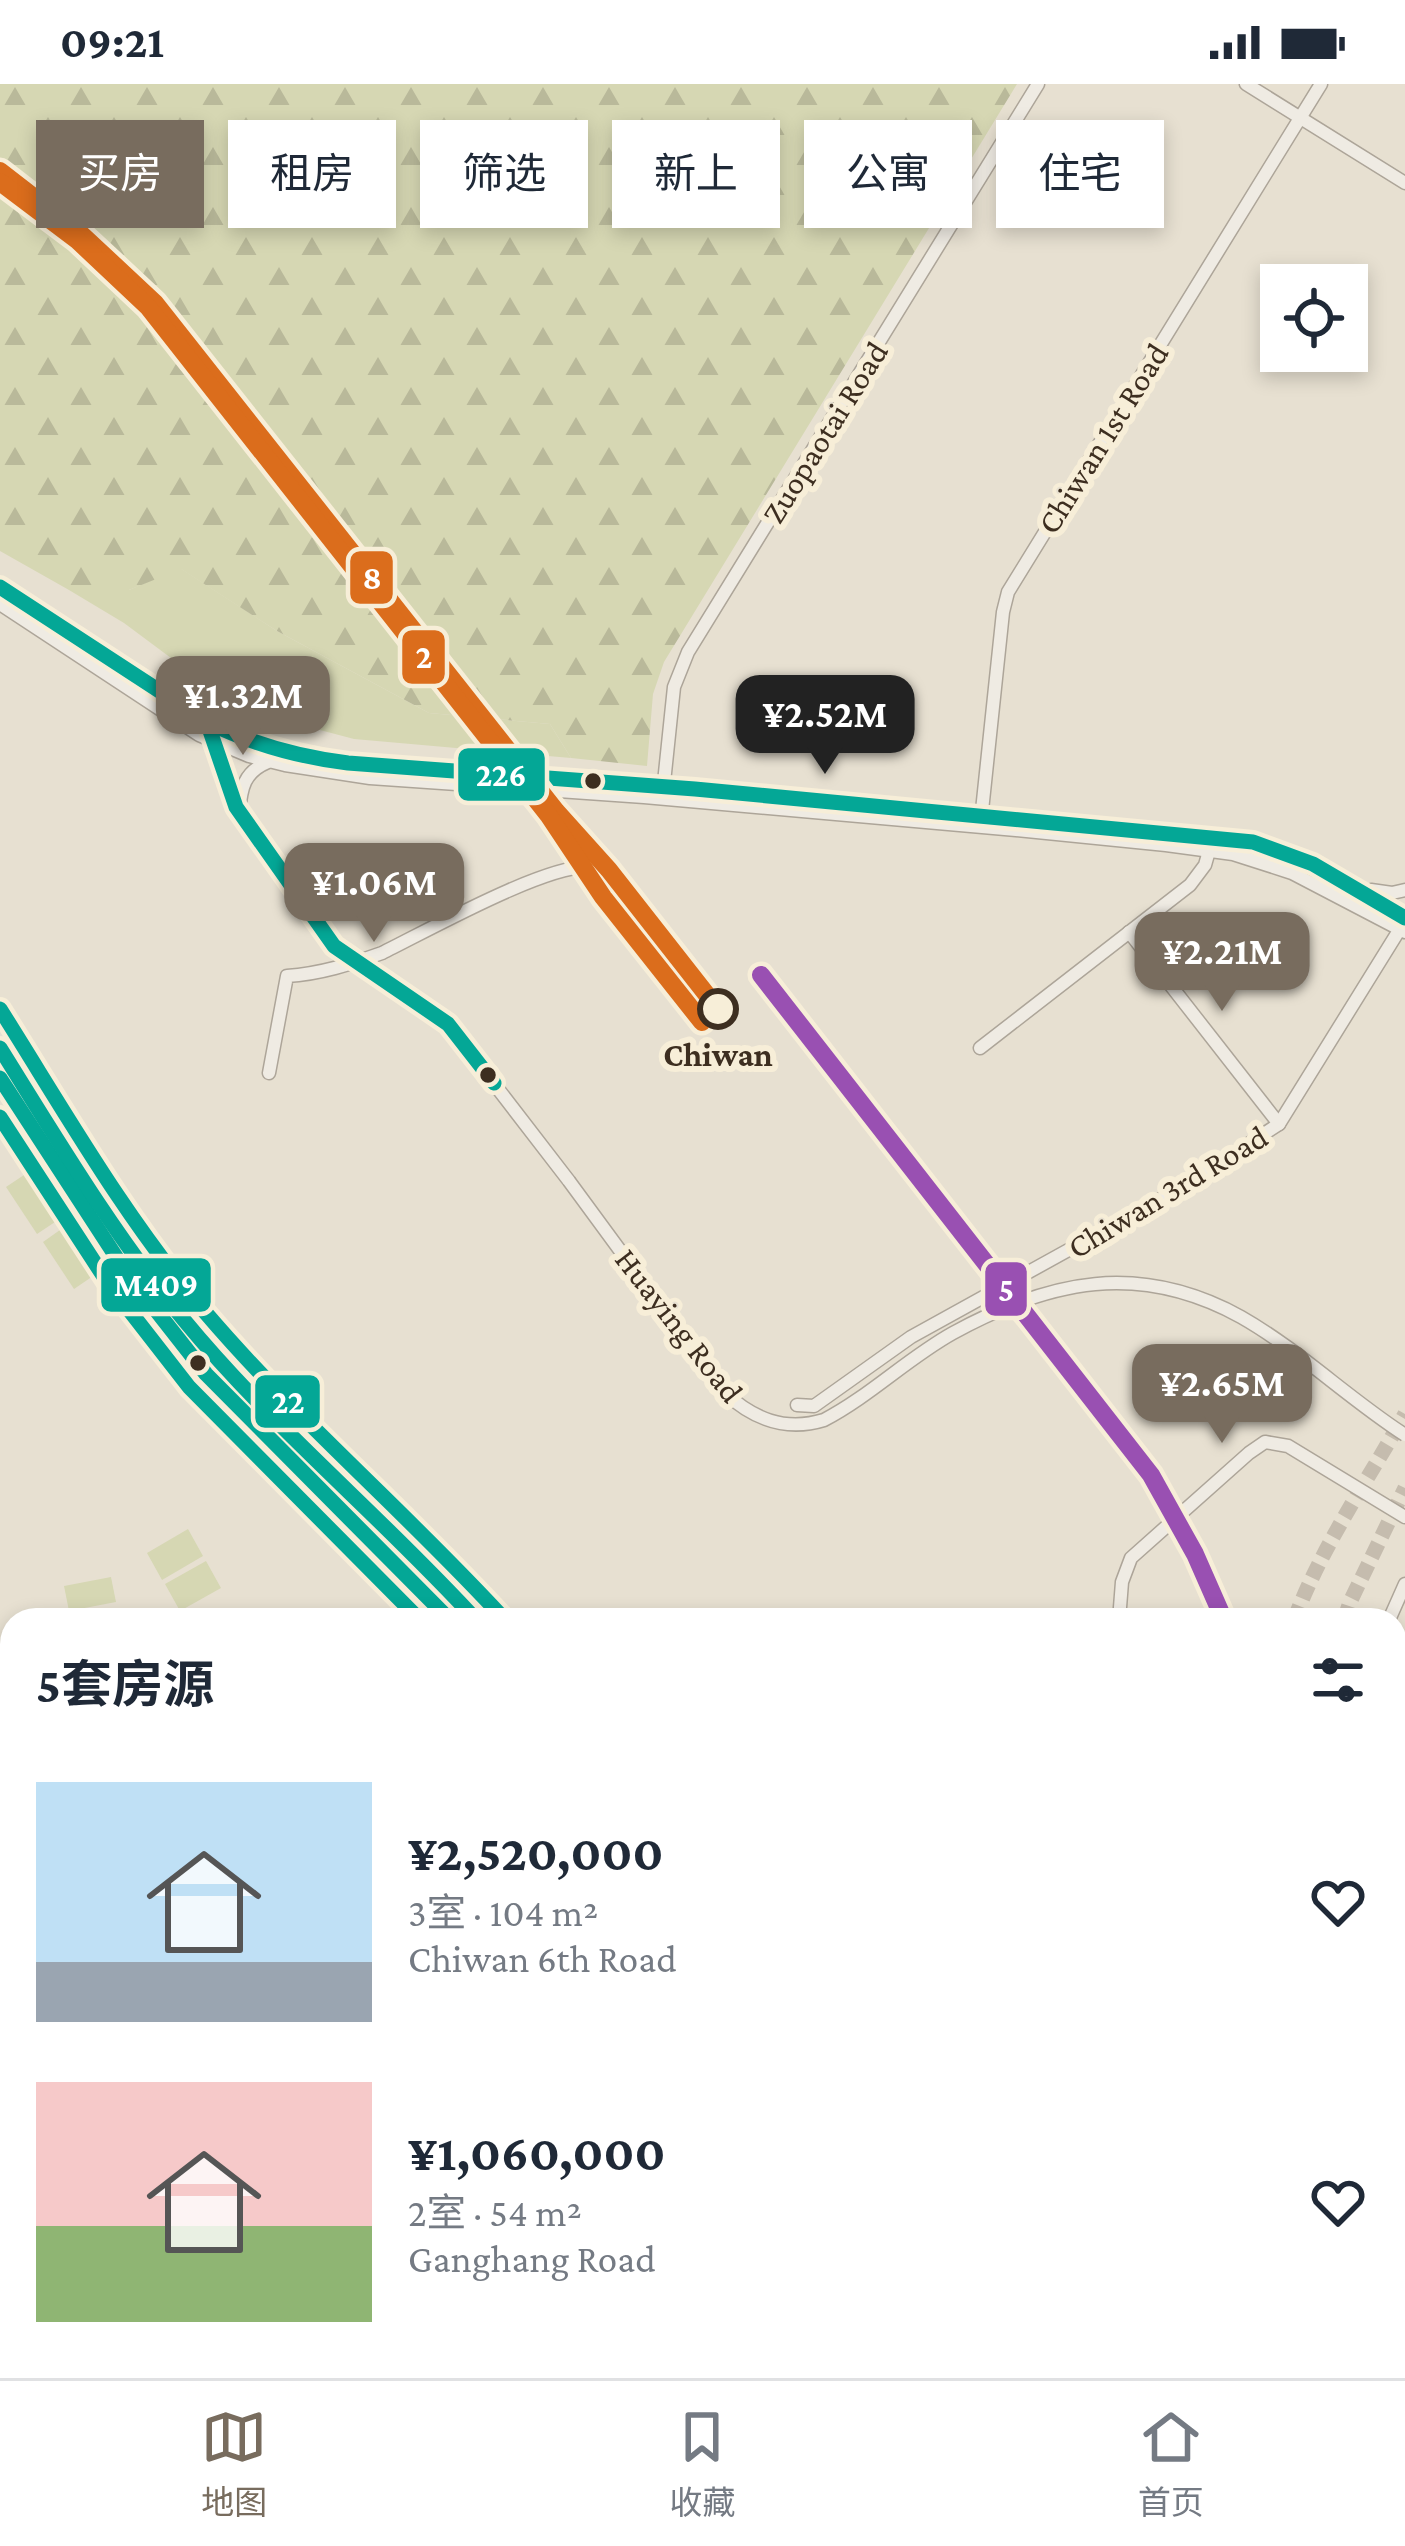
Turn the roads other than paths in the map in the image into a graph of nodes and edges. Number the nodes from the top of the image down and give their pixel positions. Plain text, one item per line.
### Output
1 (1038, 84) edge
2 (1246, 84) edge
3 (1321, 84) edge
4 (1300, 118) junction
5 (1405, 183) edge
6 (0, 587) edge
7 (0, 604) edge
8 (207, 722) junction
9 (213, 742) junction
10 (269, 761) junction
11 (663, 793) junction
12 (239, 812) junction
13 (981, 821) junction
14 (1209, 851) junction
15 (591, 867) dead end
16 (1359, 886) junction
17 (1405, 890) edge
18 (1404, 925) edge
19 (1129, 932) junction
20 (357, 962) junction
21 (0, 1009) edge
22 (0, 1022) edge
23 (980, 1048) dead end
24 (0, 1054) edge
25 (268, 1073) dead end
26 (0, 1078) edge
27 (1279, 1124) junction
28 (797, 1405) dead end
29 (1405, 1435) edge
30 (1405, 1517) edge
31 (438, 1608) edge
32 (458, 1608) edge
33 (480, 1608) edge
34 (495, 1608) edge
35 (1120, 1608) edge

1 - 11 street, Zuopaotai Road
2 - 4 street
3 - 4 street, Chiwan 1st Road
4 - 5 street
4 - 13 street, Chiwan 1st Road
6 - 8 street
7 - 9 street
8 - 9 street, Huaying Road
8 - 11 street
9 - 10 street
9 - 12 street, Huaying Road
10 - 11 street
10 - 12 street
11 - 13 street
12 - 20 street, Huaying Road
13 - 14 street
13 - 16 street
14 - 18 street
14 - 19 street
15 - 20 street
16 - 17 street
16 - 18 street
18 - 27 street, Chiwan 3rd Road
19 - 23 street
19 - 27 street
20 - 25 street
20 - 29 street, Huaying Road, bridge
21 - 34 street
22 - 33 main road
24 - 32 main road
26 - 31 street
27 - 28 street, Chiwan 3rd Road
30 - 35 street

